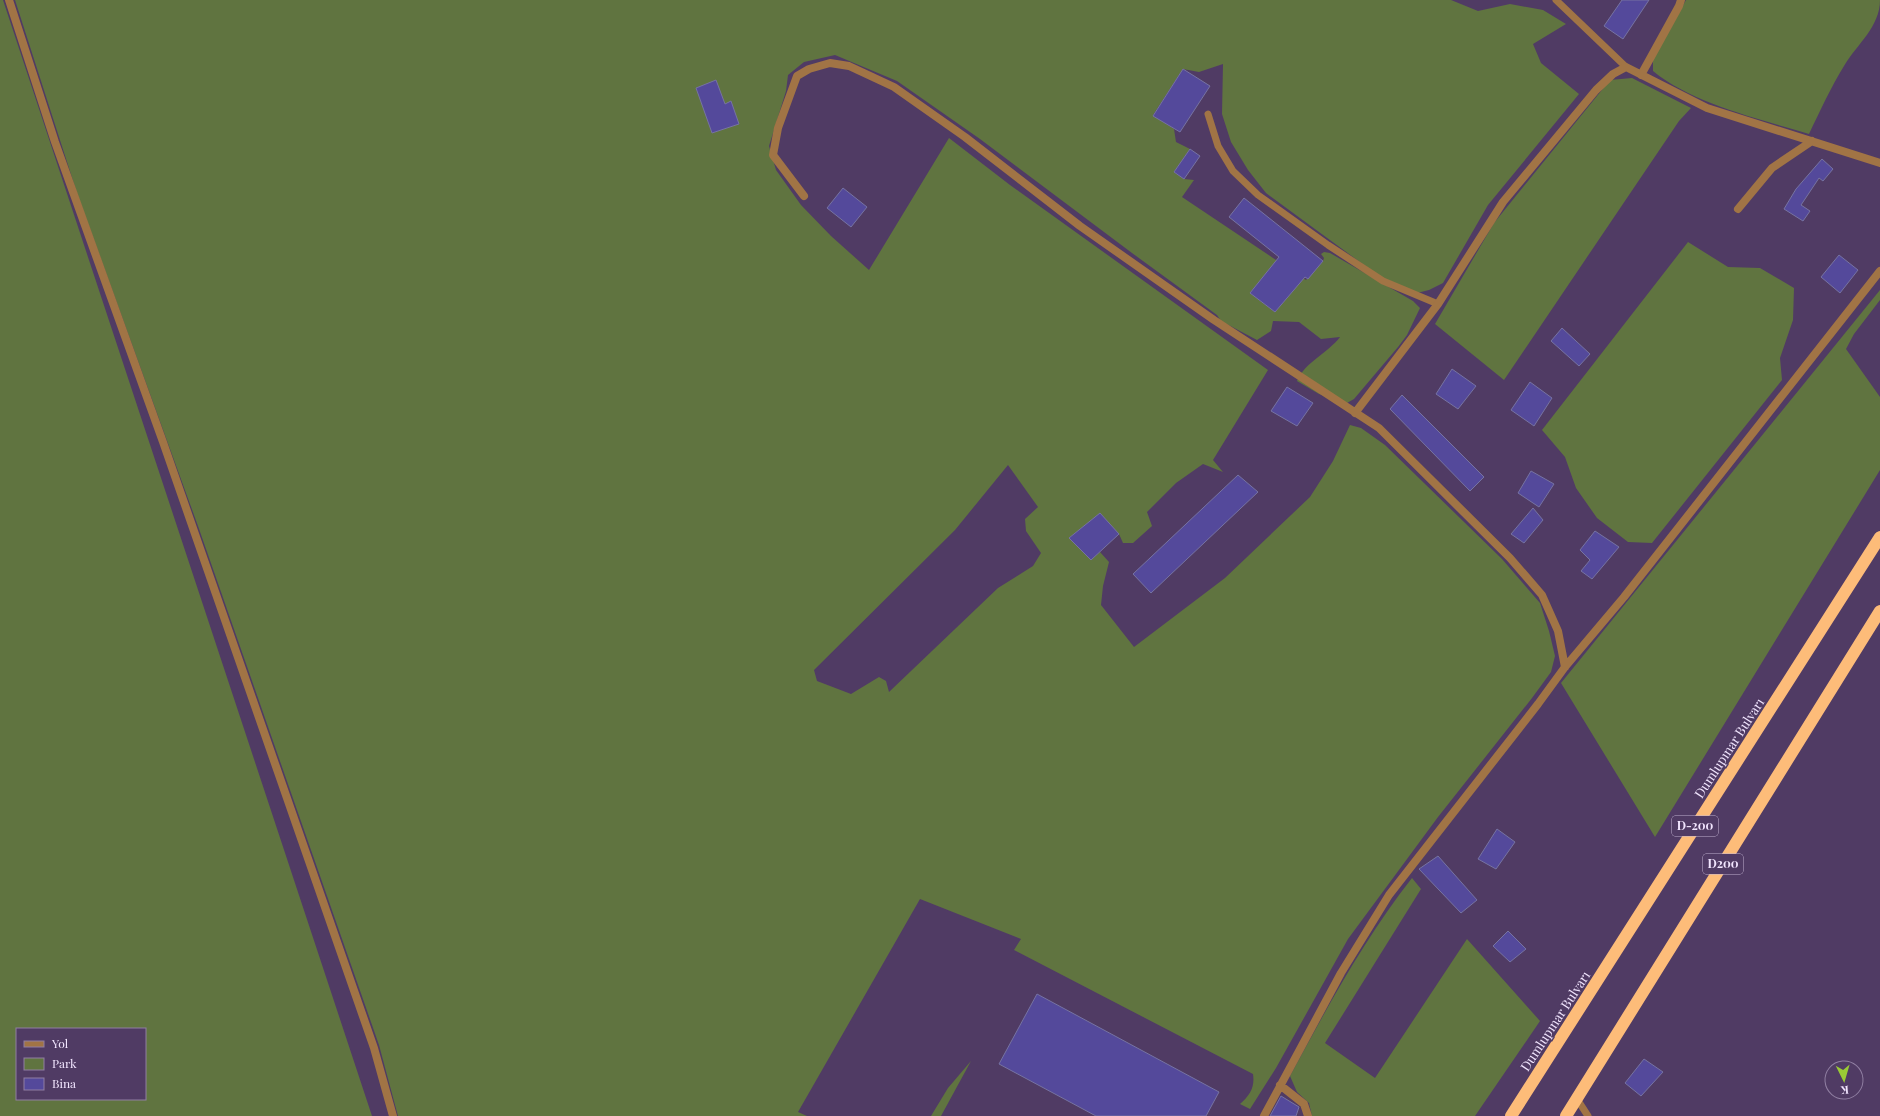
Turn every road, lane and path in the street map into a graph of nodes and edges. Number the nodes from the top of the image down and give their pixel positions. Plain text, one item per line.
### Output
1 (9, 0) edge
2 (1556, 0) edge
3 (1681, 0) edge
4 (1626, 67) junction
5 (1641, 75) junction
6 (1208, 114) dead end
7 (1812, 141) junction
8 (1880, 163) edge
9 (804, 196) dead end
10 (1738, 209) dead end
11 (1880, 271) edge
12 (1438, 304) junction
13 (1355, 412) junction
14 (1880, 537) edge
15 (1880, 611) edge
16 (1565, 667) junction
17 (1280, 1085) junction
18 (1577, 1099) junction
19 (393, 1116) edge
20 (1264, 1116) edge
21 (1308, 1116) edge
22 (1511, 1116) edge
23 (1566, 1116) edge
24 (1588, 1116) edge

1 - 19 street
2 - 4 lane
3 - 5 street
4 - 5 street
4 - 12 street
5 - 7 street
6 - 12 lane
7 - 8 street
7 - 10 street
9 - 13 street
11 - 16 street
12 - 13 street
13 - 16 street
14 - 22 highway, Dumlupınar Bulvarı / D-200
15 - 18 highway, D200
16 - 17 street
17 - 20 street
17 - 21 street
18 - 23 highway, D200
18 - 24 lane

